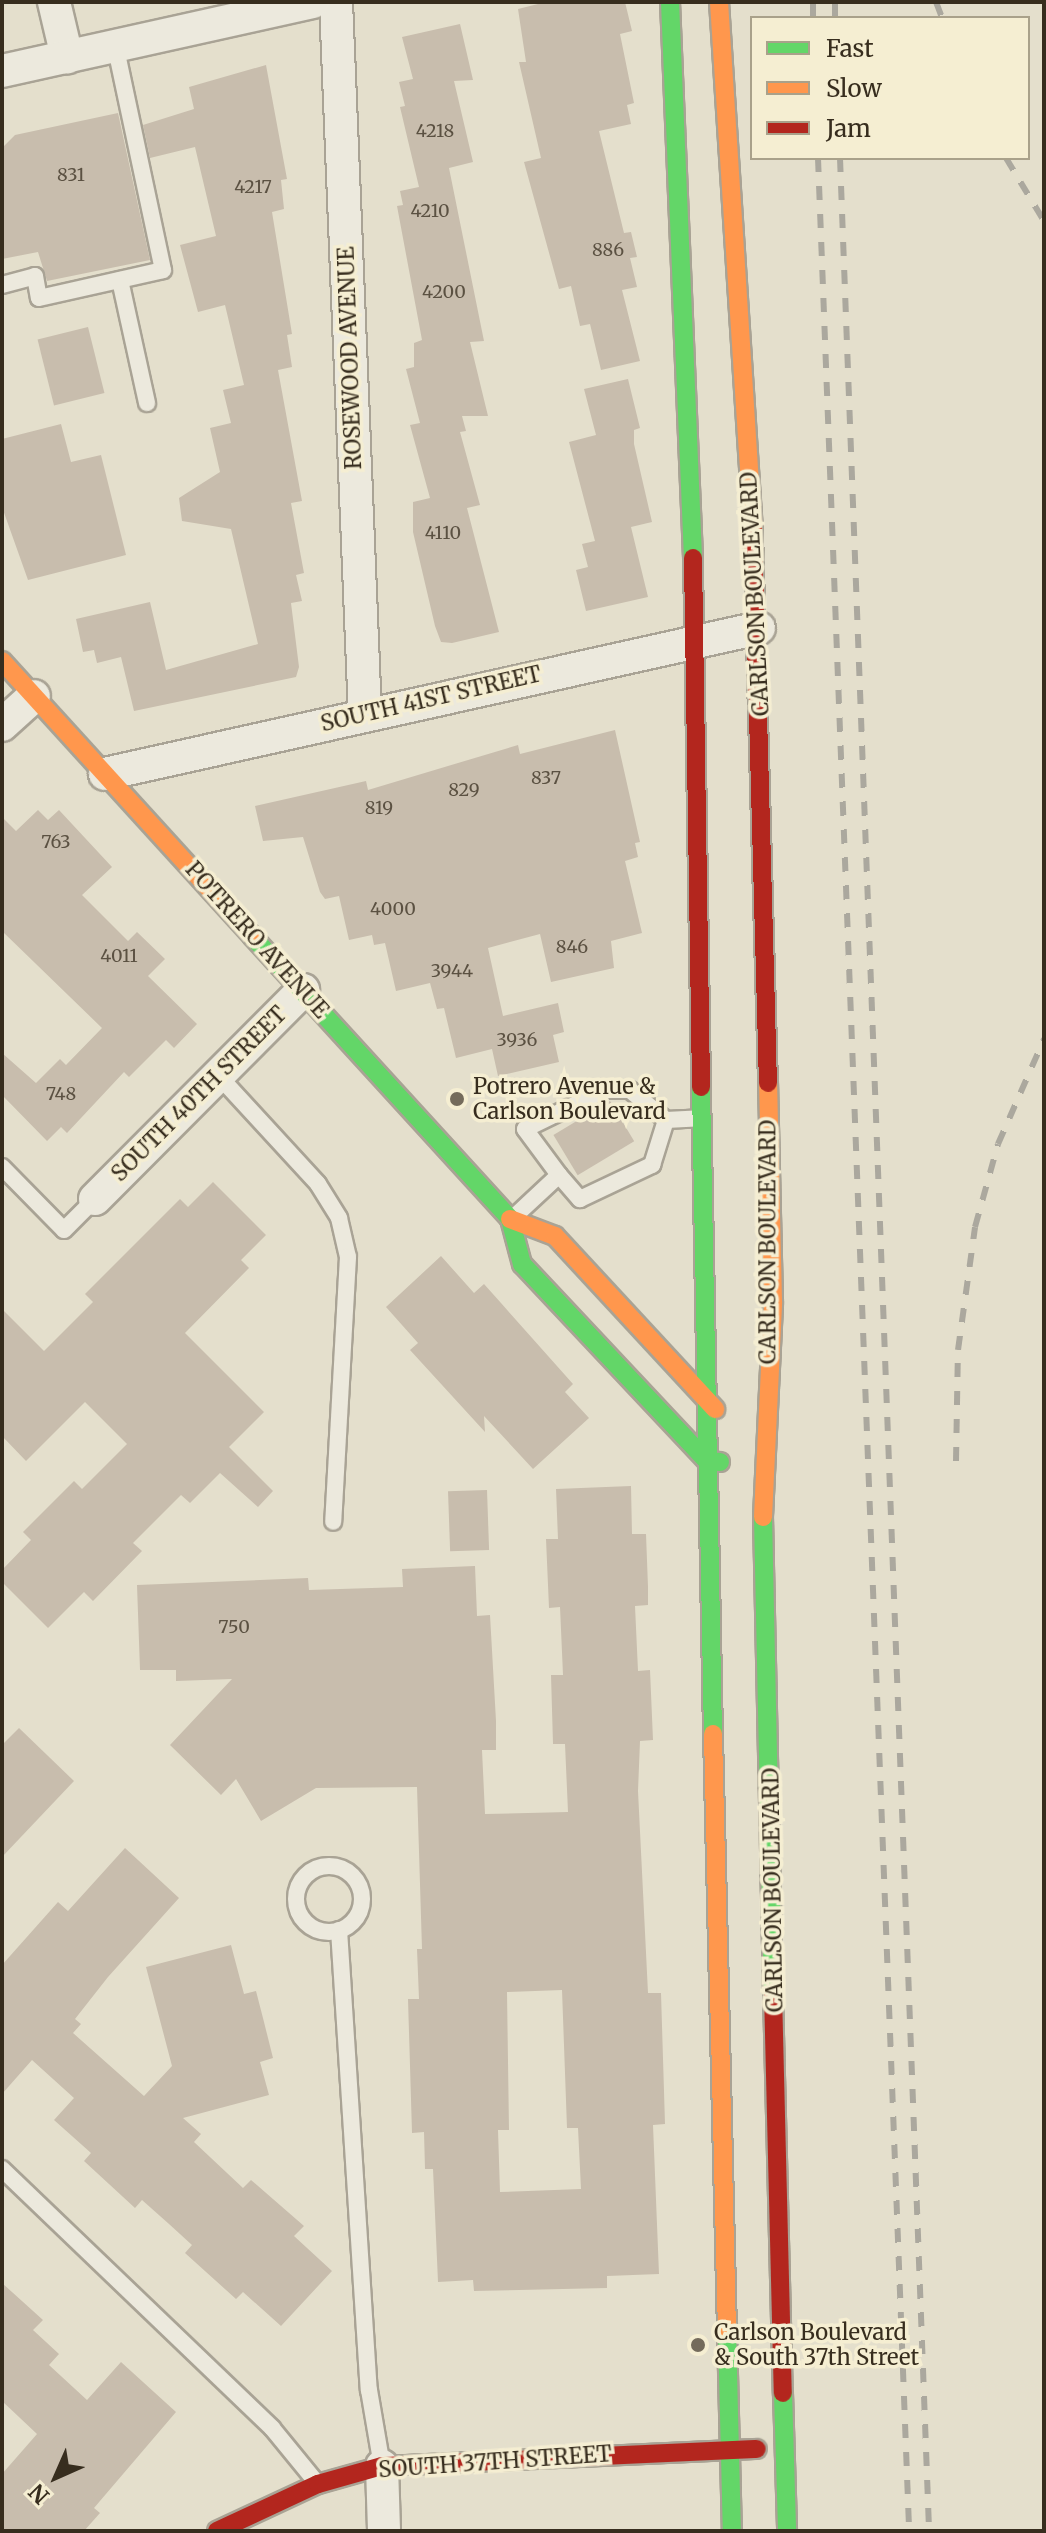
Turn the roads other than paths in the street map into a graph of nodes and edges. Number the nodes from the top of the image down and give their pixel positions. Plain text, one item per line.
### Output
1 (54, 2) edge
2 (312, 2) edge
3 (336, 2) edge
4 (670, 2) edge
5 (719, 2) edge
6 (115, 45) junction
7 (67, 57) junction
8 (2, 71) edge
9 (120, 280) junction
10 (2, 285) edge
11 (147, 403) dead end
12 (759, 628) junction
13 (696, 640) junction
14 (2, 661) edge
15 (34, 696) junction
16 (365, 714) junction
17 (2, 725) edge
18 (105, 774) junction
19 (303, 990) junction
20 (217, 1074) junction
21 (706, 1118) junction
22 (666, 1120) junction
23 (2, 1167) edge
24 (559, 1175) junction
25 (95, 1199) joint
26 (510, 1219) junction
27 (705, 1397) junction
28 (724, 1420) dead end
29 (743, 1444) dead end
30 (707, 1461) junction
31 (748, 1466) junction
32 (333, 1522) dead end
33 (339, 1930) junction
34 (2, 2169) edge
35 (730, 2449) junction
36 (785, 2449) junction
37 (382, 2466) junction
38 (318, 2484) junction
39 (217, 2531) edge
40 (384, 2531) edge
41 (732, 2531) edge
42 (787, 2531) edge

1 - 7 street
2 - 6 street
3 - 16 street, ROSEWOOD AVENUE
4 - 13 main road
5 - 12 main road, CARLSON BOULEVARD
6 - 7 street
6 - 9 lane
7 - 8 street
9 - 10 lane
9 - 11 lane
12 - 13 street, SOUTH 41ST STREET
12 - 31 main road, CARLSON BOULEVARD
13 - 16 street, SOUTH 41ST STREET
13 - 21 main road
14 - 15 main road, POTRERO AVENUE
15 - 17 street
15 - 18 main road, POTRERO AVENUE
16 - 18 street, SOUTH 41ST STREET
18 - 19 main road, POTRERO AVENUE
19 - 20 street, SOUTH 40TH STREET
19 - 26 main road, POTRERO AVENUE
20 - 25 street, SOUTH 40TH STREET
20 - 32 lane
21 - 22 lane
21 - 27 main road
22 - 24 lane
22 - 24 lane
23 - 25 lane
24 - 26 lane
26 - 27 main road, POTRERO AVENUE
26 - 30 main road, POTRERO AVENUE
27 - 28 main road, POTRERO AVENUE
27 - 30 main road
29 - 31 main road
30 - 31 main road
30 - 35 main road
31 - 36 main road, CARLSON BOULEVARD
33 - 33 lane
33 - 37 lane
34 - 38 lane
35 - 36 main road, SOUTH 37TH STREET
35 - 37 main road, SOUTH 37TH STREET
35 - 41 main road
36 - 42 main road, CARLSON BOULEVARD
37 - 38 main road, SOUTH 37TH STREET
37 - 40 street
38 - 39 main road, SOUTH 37TH STREET

